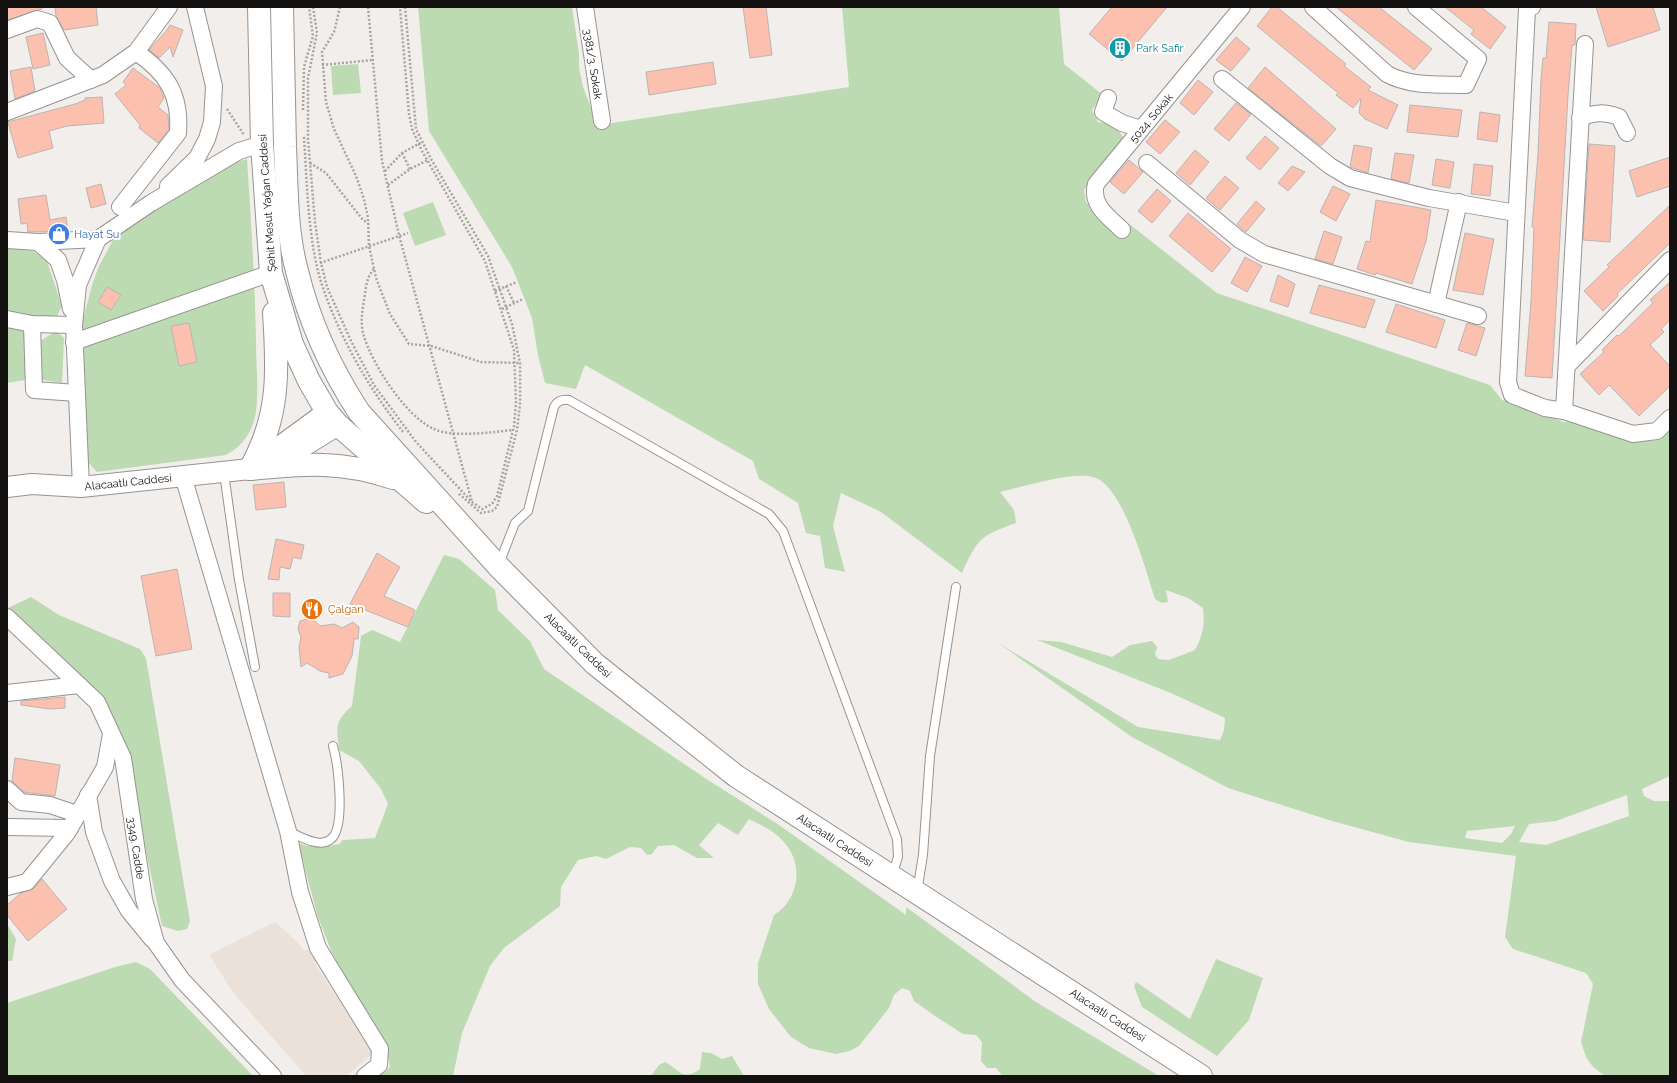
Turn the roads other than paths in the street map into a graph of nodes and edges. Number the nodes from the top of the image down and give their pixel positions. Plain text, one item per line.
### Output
1 (170, 7) edge
2 (195, 7) edge
3 (259, 7) edge
4 (282, 7) edge
5 (585, 7) edge
6 (1242, 7) edge
7 (1313, 7) edge
8 (1416, 7) edge
9 (1528, 8) edge
10 (7, 30) edge
11 (1585, 44) dead end
12 (136, 52) junction
13 (1222, 79) dead end
14 (91, 80) junction
15 (1108, 98) dead end
16 (7, 112) edge
17 (1580, 118) junction
18 (602, 121) dead end
19 (1141, 129) junction
20 (1627, 134) dead end
21 (258, 145) junction
22 (1147, 163) dead end
23 (151, 202) junction
24 (1459, 202) junction
25 (120, 207) dead end
26 (1516, 213) junction
27 (1122, 230) dead end
28 (98, 239) junction
29 (7, 240) edge
30 (38, 242) junction
31 (1670, 260) edge
32 (271, 273) junction
33 (1436, 304) junction
34 (1478, 316) dead end
35 (7, 319) edge
36 (32, 324) junction
37 (74, 325) junction
38 (74, 342) junction
39 (1567, 366) junction
40 (77, 393) junction
41 (354, 404) junction
42 (1564, 411) junction
43 (332, 418) junction
44 (1670, 418) edge
45 (250, 469) junction
46 (224, 473) junction
47 (183, 476) junction
48 (398, 480) junction
49 (7, 486) edge
50 (81, 487) junction
51 (498, 566) junction
52 (956, 587) dead end
53 (7, 617) edge
54 (255, 667) dead end
55 (79, 685) junction
56 (7, 692) edge
57 (111, 734) junction
58 (333, 746) dead end
59 (7, 789) edge
60 (88, 795) junction
61 (77, 814) junction
62 (7, 827) edge
63 (70, 828) junction
64 (288, 831) junction
65 (892, 877) junction
66 (7, 887) edge
67 (916, 892) junction
68 (156, 943) junction
69 (273, 1076) edge
70 (365, 1076) edge
71 (1201, 1076) edge

1 - 12 street
2 - 23 street
3 - 21 main road, Şehit Mesut Yağan Caddesi
4 - 41 main road, Şehit Mesut Yağan Caddesi
5 - 18 street, 3381/3. Sokak
6 - 19 street, 5024. Sokak
7 - 8 street
9 - 26 street
10 - 14 street
11 - 17 street
12 - 14 street
12 - 25 street
13 - 24 street
14 - 16 street
15 - 19 street
17 - 20 street
17 - 39 street
19 - 27 street, 5024. Sokak
21 - 23 street
21 - 32 main road, Şehit Mesut Yağan Caddesi
22 - 33 street
23 - 28 street
24 - 26 street
24 - 33 street
26 - 42 street
28 - 30 street
28 - 37 street
29 - 30 street
30 - 37 street
31 - 39 street
32 - 38 street
32 - 43 main road, Şehit Mesut Yağan Caddesi
32 - 45 main road
33 - 34 street
35 - 36 street
36 - 37 street
36 - 40 street
37 - 38 street
38 - 40 street
39 - 42 street
40 - 50 street
41 - 43 main road, Alacaatlı Caddesi
41 - 51 main road, Alacaatlı Caddesi
42 - 44 street
43 - 45 street, Alacaatlı Caddesi
43 - 48 main road, Alacaatlı Caddesi
45 - 46 street, Alacaatlı Caddesi
45 - 48 main road
46 - 47 street, Alacaatlı Caddesi
46 - 54 lane
47 - 50 street, Alacaatlı Caddesi
47 - 64 street
48 - 51 main road, Alacaatlı Caddesi
49 - 50 street, Alacaatlı Caddesi
51 - 65 main road, Alacaatlı Caddesi
51 - 65 lane
52 - 67 lane
53 - 55 street, 3349. Cadde
55 - 56 street
55 - 57 street, 3349. Cadde
57 - 60 street
57 - 68 street, 3349. Cadde
58 - 64 lane
59 - 61 street
60 - 61 street
60 - 68 street
61 - 63 street
62 - 63 street
63 - 66 street
64 - 70 street
65 - 67 main road, Alacaatlı Caddesi
67 - 71 main road, Alacaatlı Caddesi
68 - 69 street, 3349. Cadde

